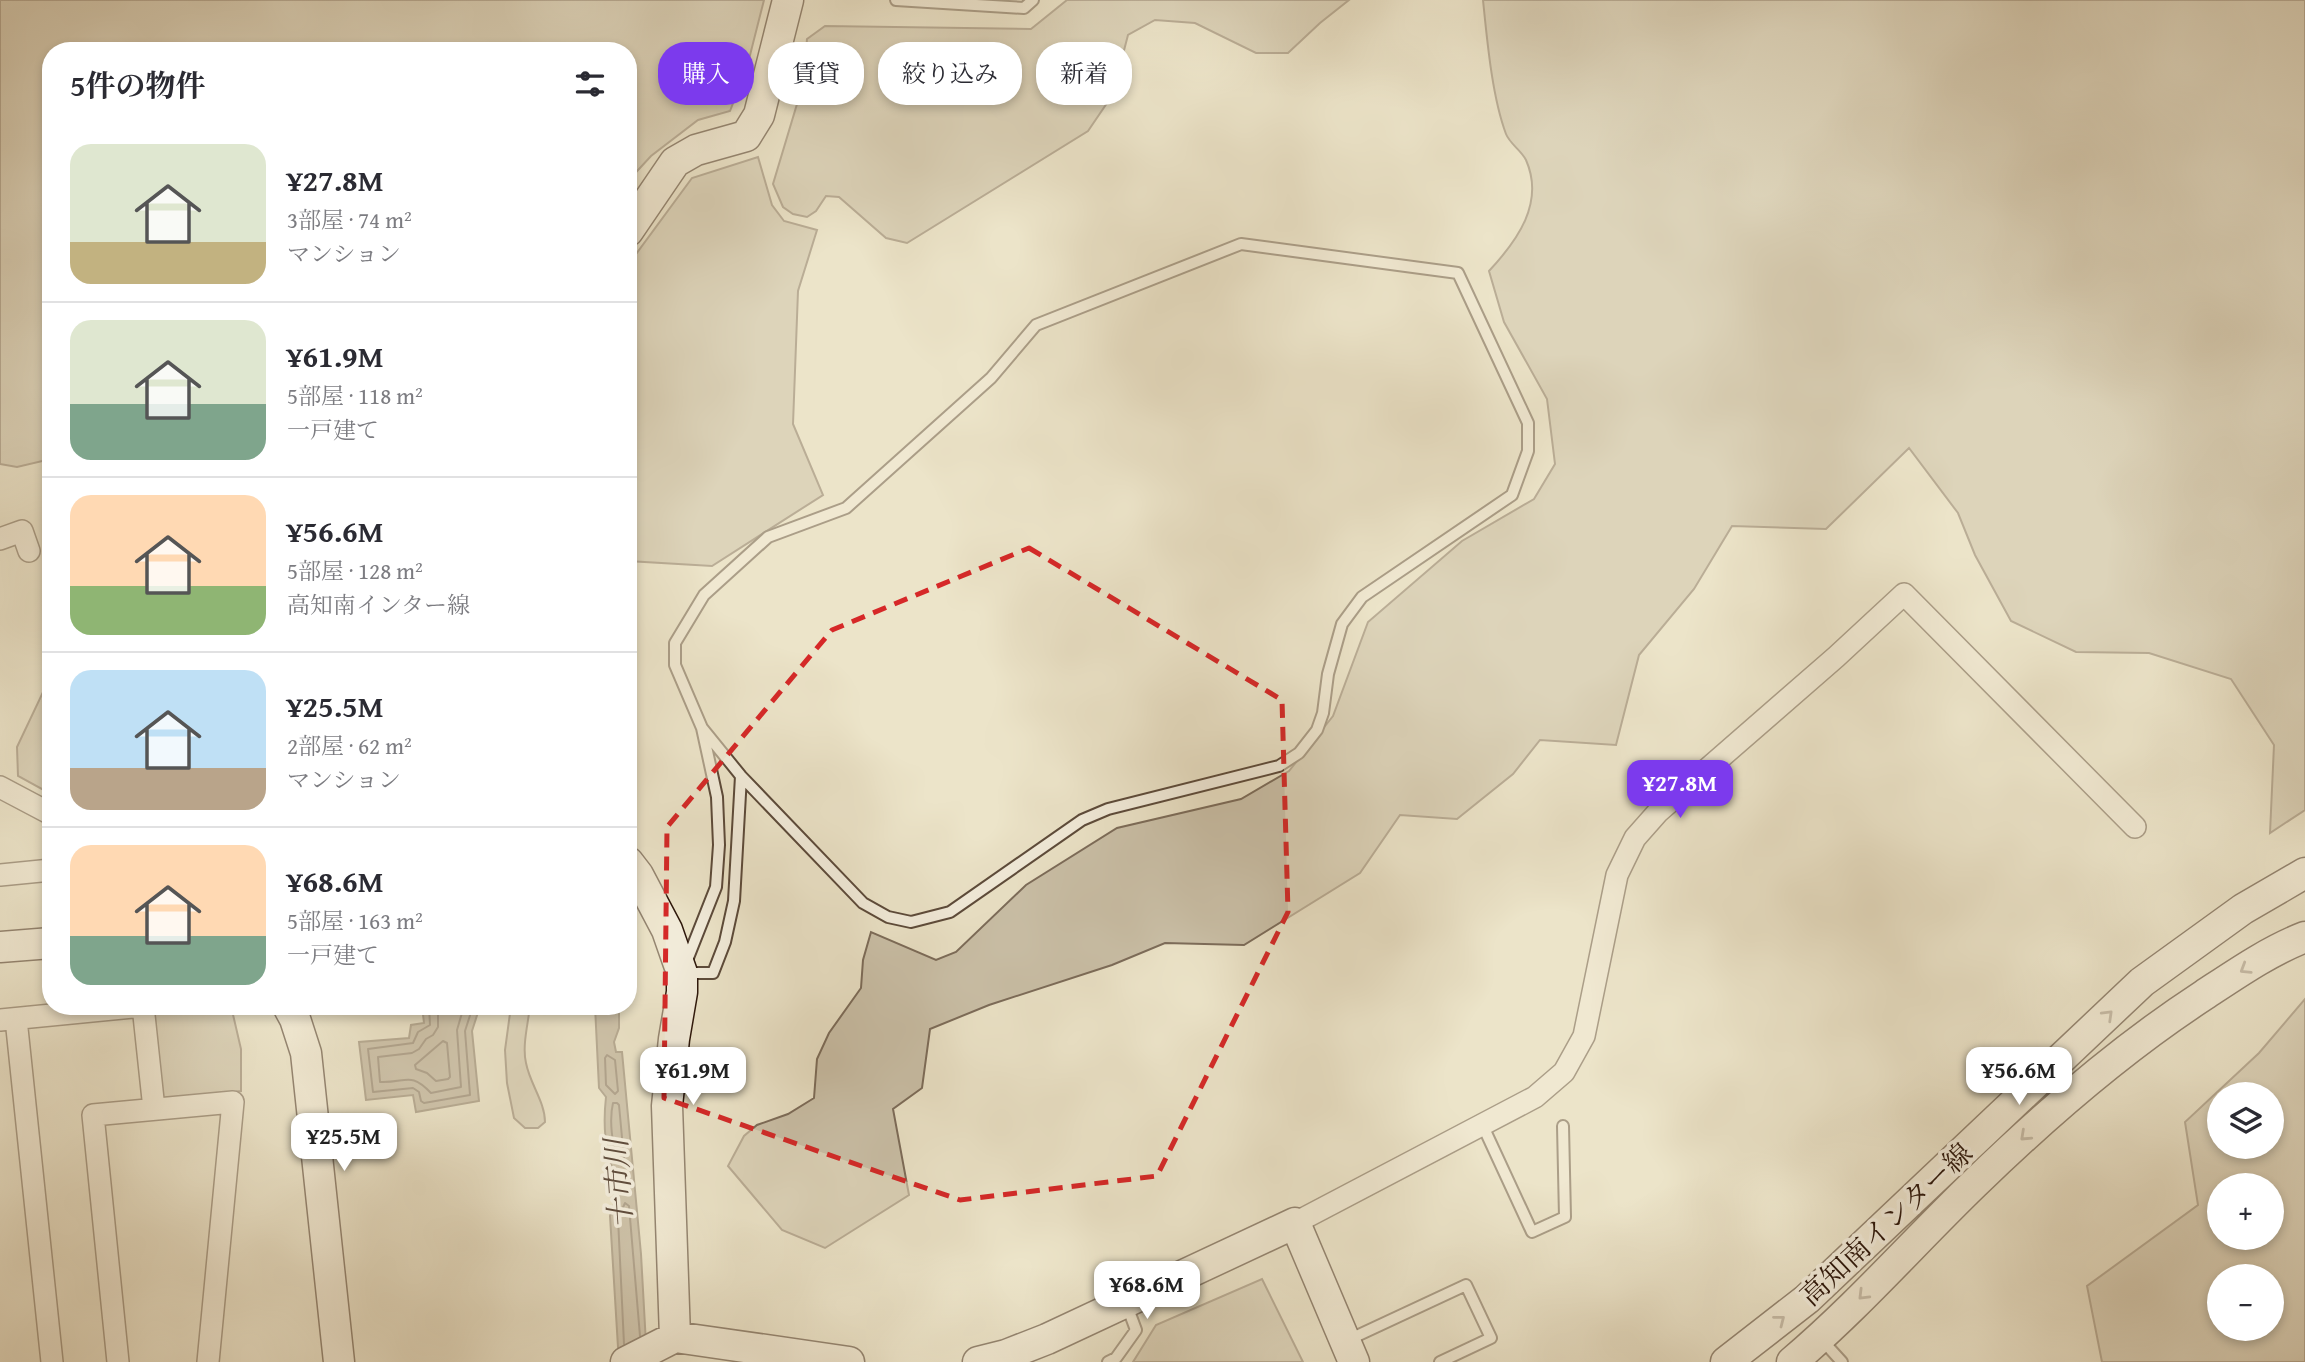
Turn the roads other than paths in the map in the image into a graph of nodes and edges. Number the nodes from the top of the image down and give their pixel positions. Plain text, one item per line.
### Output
1 (788, 0) edge
2 (896, 0) edge
3 (1033, 0) edge
4 (637, 218) edge
5 (0, 540) edge
6 (29, 551) dead end
7 (702, 727) junction
8 (741, 776) junction
9 (0, 787) edge
10 (42, 809) edge
11 (2135, 827) dead end
12 (42, 871) edge
13 (2305, 873) edge
14 (0, 875) edge
15 (637, 876) edge
16 (2305, 937) edge
17 (42, 944) edge
18 (0, 947) edge
19 (682, 973) junction
20 (56, 1015) edge
21 (144, 1015) edge
22 (293, 1015) edge
23 (8, 1020) edge
24 (154, 1110) junction
25 (1482, 1124) junction
26 (1563, 1126) dead end
27 (1295, 1223) junction
28 (1126, 1303) junction
29 (1820, 1338) junction
30 (668, 1340) junction
31 (1350, 1351) edge
32 (52, 1362) edge
33 (118, 1362) edge
34 (208, 1362) edge
35 (339, 1362) edge
36 (626, 1362) edge
37 (849, 1362) edge
38 (978, 1362) edge
39 (1108, 1362) edge
40 (1440, 1362) edge
41 (1726, 1362) edge
42 (1792, 1362) edge
43 (1842, 1362) edge

1 - 4 street
2 - 3 lane
5 - 6 street
7 - 8 lane
7 - 8 lane
7 - 19 lane
8 - 19 lane
9 - 10 street
11 - 25 street
12 - 14 street
41 -> 13 street, 高知南インター線
15 - 19 street
16 -> 29 street, 高知南インター線
17 - 18 street
19 - 30 street
20 - 23 street
21 - 24 street
22 - 35 street
23 - 32 street
24 - 33 street
24 - 34 street
25 - 26 lane
25 - 27 street
27 - 28 street
27 - 31 street
28 - 38 street
28 - 39 lane
29 - 42 street, 高知南インター線
29 - 43 lane
30 - 36 street
30 - 37 street
31 - 40 lane

